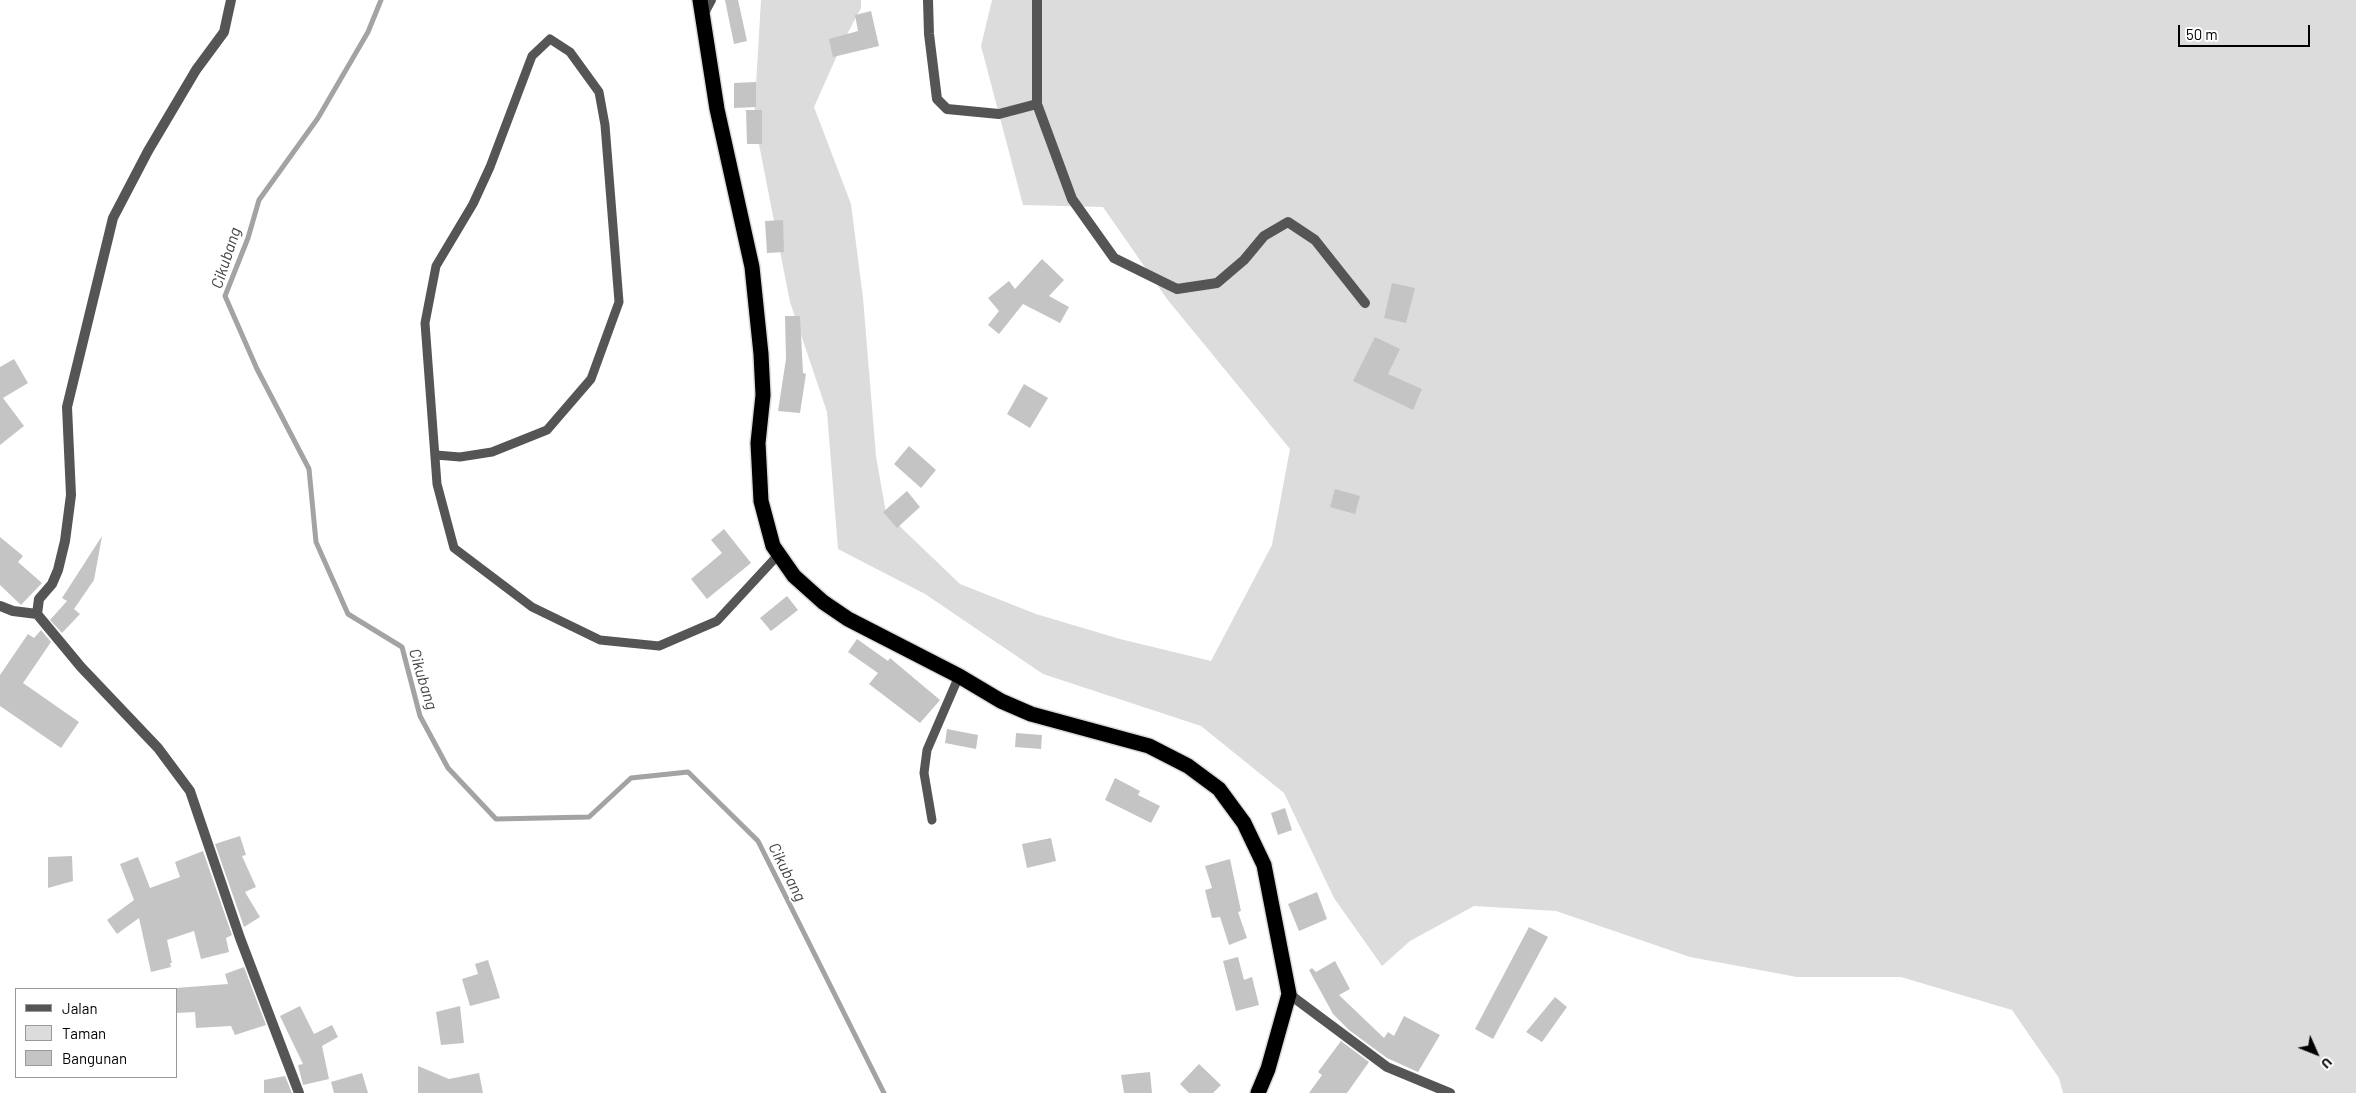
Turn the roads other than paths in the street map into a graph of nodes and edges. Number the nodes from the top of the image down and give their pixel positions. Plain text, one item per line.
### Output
1 (231, 0) edge
2 (711, 0) edge
3 (928, 0) edge
4 (1037, 0) edge
5 (701, 7) edge
6 (1037, 104) junction
7 (1364, 303) dead end
8 (436, 455) junction
9 (779, 554) junction
10 (0, 606) edge
11 (36, 614) junction
12 (959, 676) junction
13 (932, 820) dead end
14 (1289, 994) junction
15 (299, 1093) edge
16 (1258, 1093) edge
17 (1450, 1093) edge

1 - 11 street
2 - 5 street
3 - 6 street
4 - 6 street
5 - 9 highway
6 - 7 street
8 - 8 lane
8 - 9 lane
9 - 12 highway
10 - 11 street
11 - 15 street
12 - 13 lane
12 - 14 highway
14 - 16 highway
14 - 17 street

